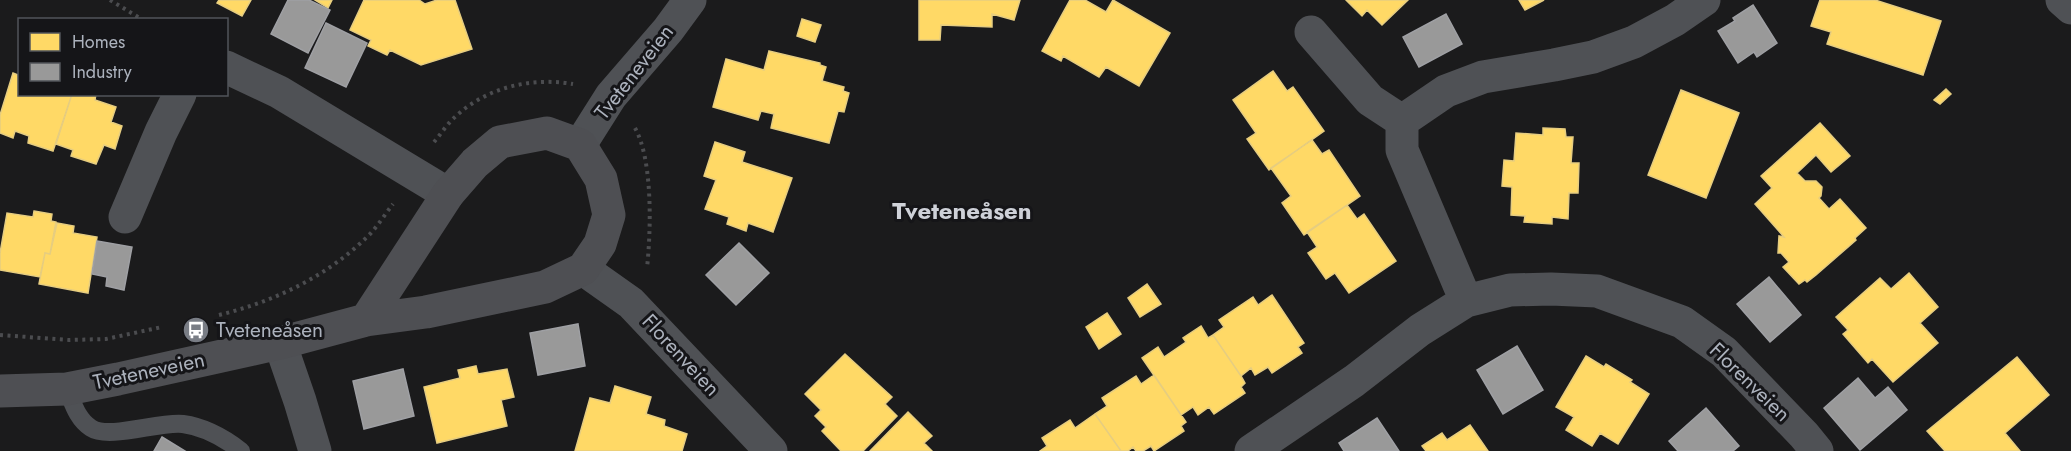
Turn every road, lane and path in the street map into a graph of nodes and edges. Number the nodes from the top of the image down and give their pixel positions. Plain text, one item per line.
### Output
1 (111, 0) edge
2 (690, 0) edge
3 (1704, 0) edge
4 (2062, 0) edge
5 (2071, 8) edge
6 (140, 18) edge
7 (1311, 32) dead end
8 (228, 68) edge
9 (179, 96) edge
10 (1402, 121) junction
11 (580, 145) junction
12 (448, 194) junction
13 (125, 217) dead end
14 (583, 269) junction
15 (1466, 301) junction
16 (366, 320) junction
17 (280, 343) junction
18 (67, 388) junction
19 (0, 391) edge
20 (241, 451) edge
21 (315, 451) edge
22 (771, 451) edge
23 (1251, 451) edge
24 (1817, 451) edge

1 - 6 path
2 - 11 street, Tveteneveien
3 - 10 street
4 - 5 street
7 - 10 street
8 - 12 street
9 - 13 street
10 - 15 street
11 - 12 street
11 - 14 street
12 - 16 street
14 - 16 street, Tveteneveien
14 - 22 street, Florenveien
15 - 23 street, Florenveien
15 - 24 street, Florenveien
16 - 17 street, Tveteneveien
17 - 18 street, Tveteneveien
17 - 21 street
18 - 19 street, Tveteneveien
18 - 20 lane

